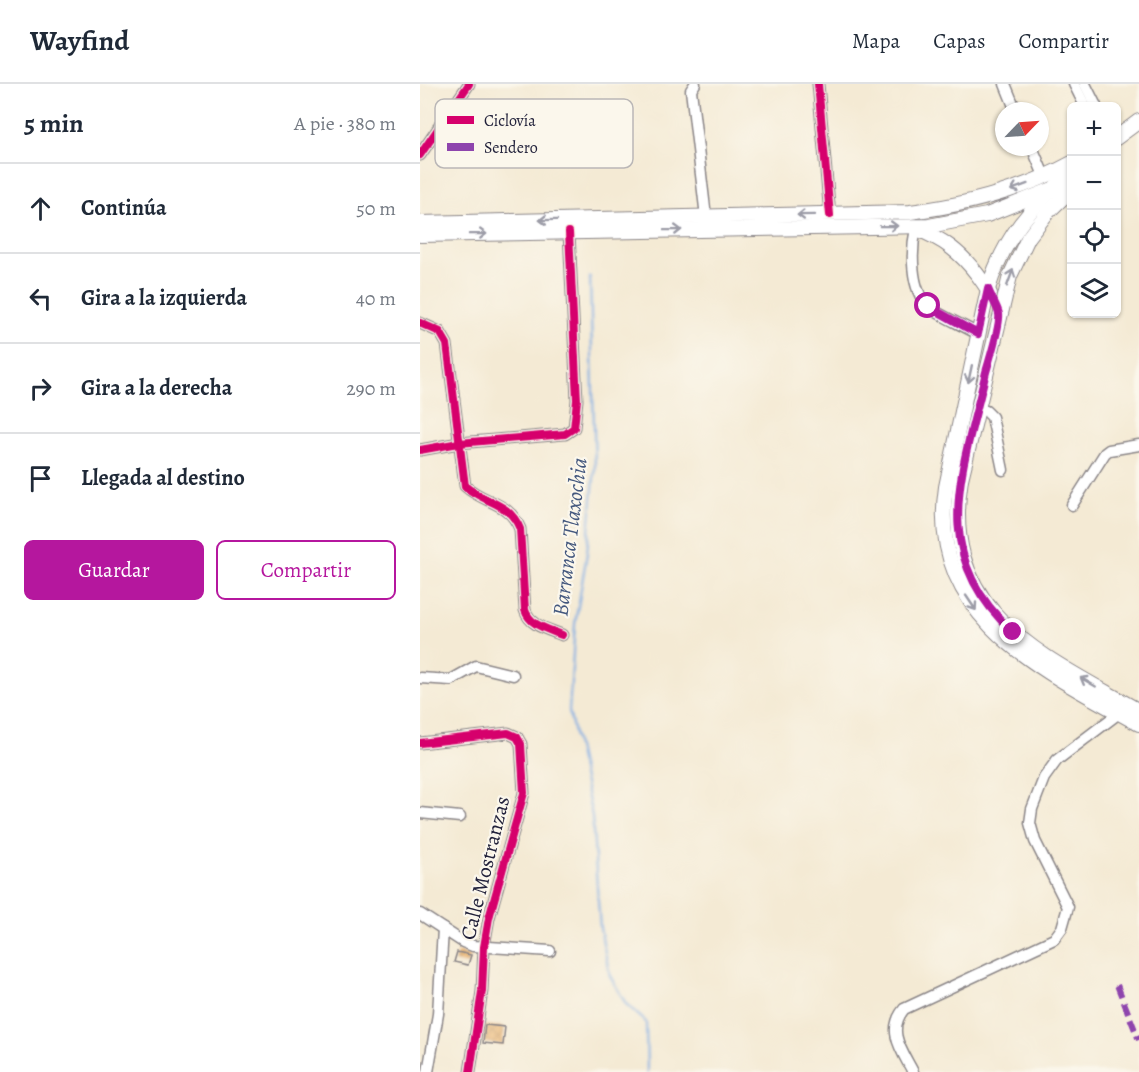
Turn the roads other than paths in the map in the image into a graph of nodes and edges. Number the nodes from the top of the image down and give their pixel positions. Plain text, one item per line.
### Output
1 (469, 84) edge
2 (695, 84) edge
3 (818, 84) edge
4 (1005, 84) edge
5 (1074, 84) edge
6 (1085, 84) edge
7 (461, 89) edge
8 (1012, 102) edge
9 (1084, 102) edge
10 (1094, 102) edge
11 (1139, 121) edge
12 (1139, 129) edge
13 (435, 132) edge
14 (1121, 135) edge
15 (1121, 137) edge
16 (420, 155) edge
17 (1036, 156) edge
18 (1067, 166) edge
19 (1067, 175) edge
20 (1047, 184) junction
21 (1067, 187) edge
22 (1067, 192) edge
23 (910, 212) junction
24 (830, 215) junction
25 (706, 218) junction
26 (420, 223) edge
27 (591, 226) junction
28 (914, 227) junction
29 (569, 232) junction
30 (420, 235) edge
31 (988, 289) junction
32 (999, 316) junction
33 (420, 323) edge
34 (978, 334) junction
35 (977, 410) junction
36 (459, 443) junction
37 (1139, 445) edge
38 (420, 450) edge
39 (1003, 470) dead end
40 (1072, 505) dead end
41 (562, 635) dead end
42 (513, 675) dead end
43 (420, 678) edge
44 (1139, 711) edge
45 (1119, 713) junction
46 (1139, 724) edge
47 (420, 743) edge
48 (420, 813) edge
49 (460, 817) dead end
50 (420, 914) edge
51 (443, 929) junction
52 (484, 947) junction
53 (550, 951) dead end
54 (428, 1072) edge
55 (470, 1072) edge
56 (913, 1072) edge

1 - 7 street
2 - 25 street
3 - 24 street
4 - 8 street
5 - 9 street
6 - 10 street
11 - 14 main road
12 - 15 main road
13 - 16 street
17 - 20 street
18 - 20 main road
19 - 20 main road
20 - 21 main road
20 -> 23 main road
20 - 28 main road
20 - 31 main road
32 -> 22 main road
23 - 24 main road
23 - 28 main road
24 -> 25 main road
25 - 27 main road
27 -> 26 main road
27 -> 28 main road
27 - 29 main road
28 - 31 main road
28 - 34 street
30 -> 29 main road
29 - 36 street
31 - 32 main road
31 - 34 main road
32 - 35 main road
33 - 36 street
34 -> 45 main road
35 - 39 street
44 -> 35 main road
36 - 38 street
36 - 41 street
37 - 40 street
42 - 43 street
45 - 46 main road
45 - 56 street
47 - 52 street, Calle Mostranzas
48 - 49 street
50 - 51 street
51 - 52 street
51 - 54 street
52 - 53 street
52 - 55 street, Calle Mostranzas

